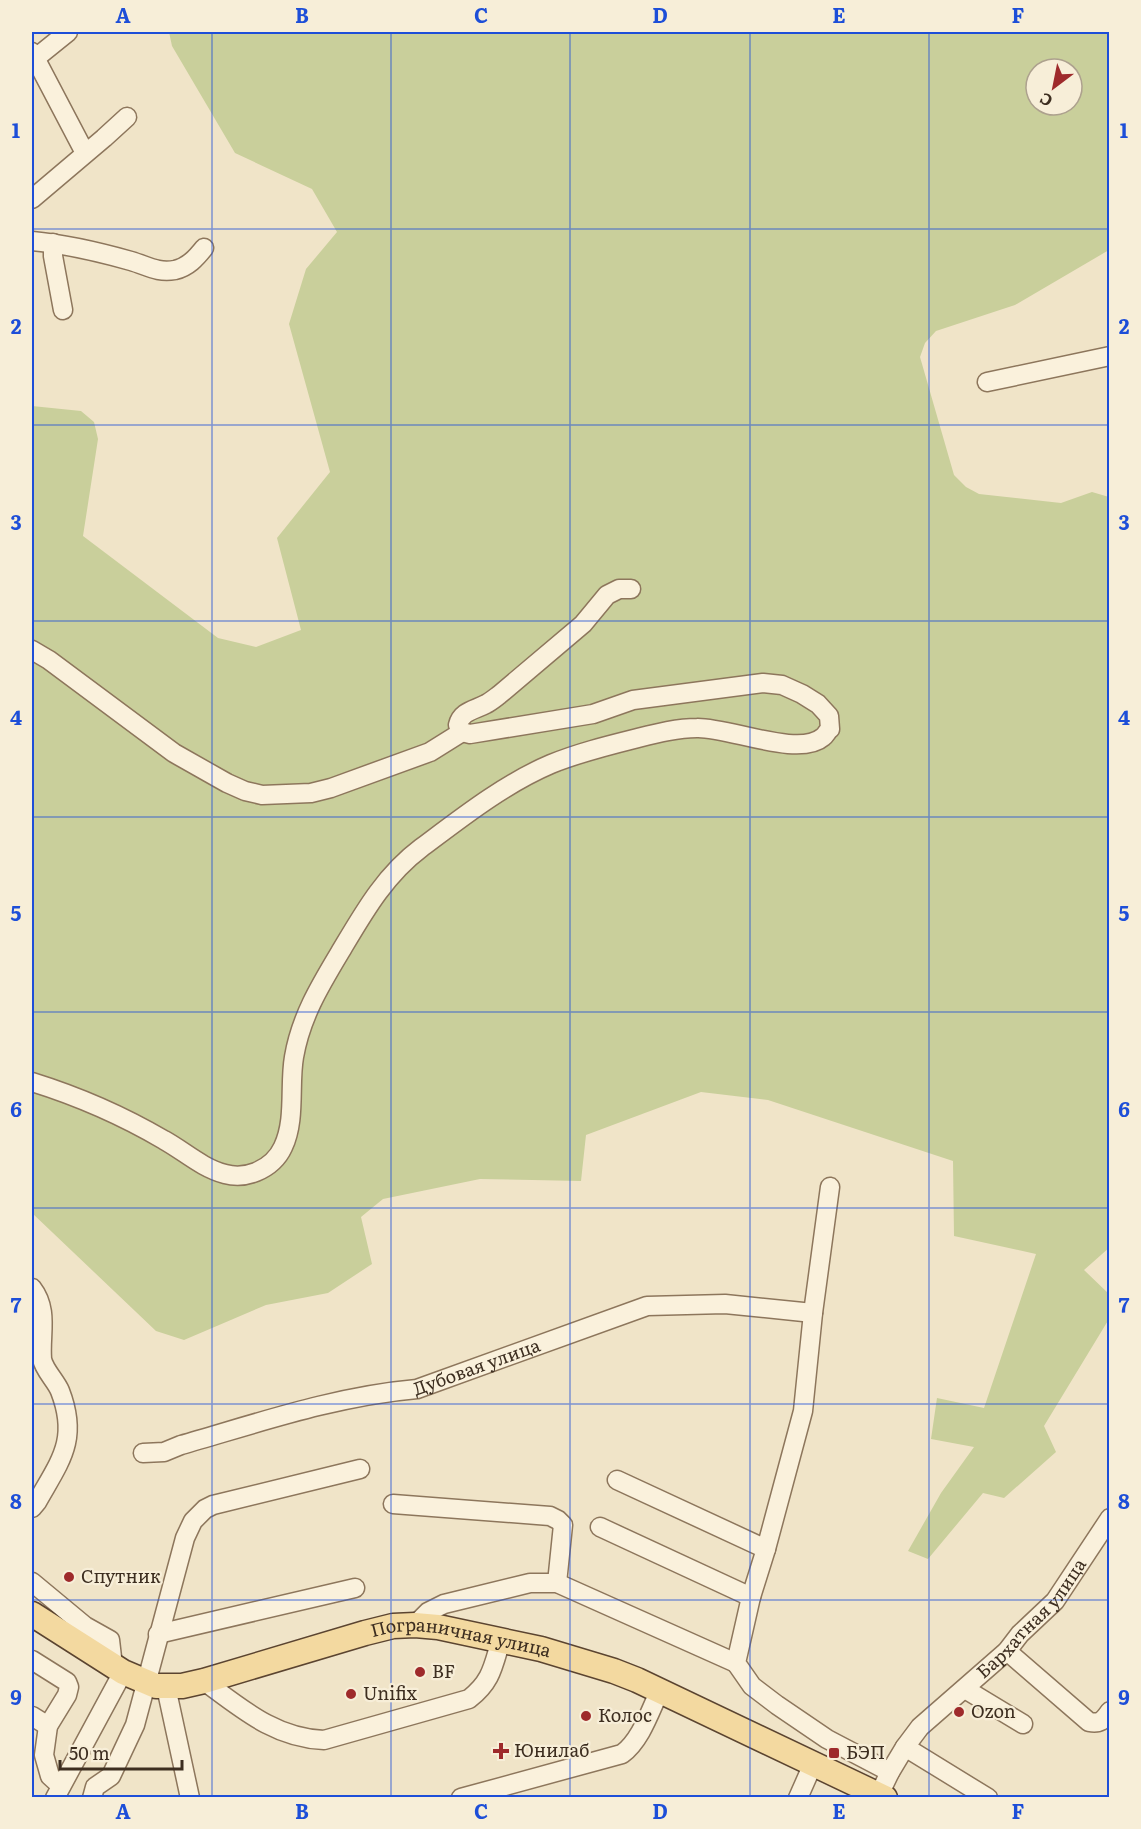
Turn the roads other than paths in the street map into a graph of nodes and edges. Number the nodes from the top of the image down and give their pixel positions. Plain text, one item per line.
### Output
1 (68, 32) edge
2 (33, 57) edge
3 (127, 117) dead end
4 (85, 153) junction
5 (32, 199) edge
6 (32, 242) edge
7 (53, 243) junction
8 (204, 248) dead end
9 (63, 310) dead end
10 (1110, 356) edge
11 (987, 382) dead end
12 (631, 589) dead end
13 (32, 650) edge
14 (462, 732) junction
15 (32, 1082) edge
16 (830, 1187) dead end
17 (32, 1288) edge
18 (813, 1313) junction
19 (37, 1356) edge
20 (143, 1453) dead end
21 (360, 1469) dead end
22 (617, 1480) dead end
23 (393, 1504) dead end
24 (32, 1508) edge
25 (1110, 1518) edge
26 (600, 1527) dead end
27 (766, 1549) junction
28 (32, 1582) edge
29 (557, 1583) junction
30 (355, 1588) dead end
31 (751, 1597) junction
32 (32, 1614) edge
33 (415, 1625) junction
34 (158, 1634) junction
35 (501, 1640) junction
36 (1006, 1651) junction
37 (32, 1660) edge
38 (736, 1663) junction
39 (118, 1669) junction
40 (204, 1681) junction
41 (156, 1685) junction
42 (965, 1689) junction
43 (660, 1690) junction
44 (1110, 1711) edge
45 (32, 1716) edge
46 (1023, 1724) dead end
47 (48, 1726) junction
48 (905, 1747) junction
49 (813, 1764) junction
50 (890, 1772) junction
51 (58, 1792) edge
52 (882, 1796) edge
53 (92, 1797) edge
54 (190, 1797) edge
55 (461, 1797) edge
56 (798, 1797) edge
57 (988, 1797) edge

1 - 2 street
2 - 4 street
3 - 4 street
4 - 5 street
6 - 7 street
7 - 8 street
7 - 9 street
10 - 11 street
12 - 14 street
13 - 14 street
14 - 15 street
16 - 18 street
17 - 19 street
18 - 20 street, Дубовая улица
18 - 27 street
19 - 24 street
21 - 34 street
22 - 27 street
23 - 29 street
25 - 36 street, Бархатная улица
26 - 31 street
27 - 31 street
28 - 39 street
29 - 33 street
29 - 38 street
30 - 34 street
31 - 38 street
32 - 39 main road
33 - 35 main road, Пограничная улица
33 - 40 main road, Пограничная улица
34 - 41 street
35 - 40 street
35 - 43 main road, Пограничная улица
36 - 42 street, Бархатная улица
36 - 44 street
37 - 47 street
38 - 50 street
39 - 41 main road
39 - 51 street
40 - 41 main road, Пограничная улица
41 - 53 street
41 - 54 street
42 - 46 street
42 - 48 street, Бархатная улица
43 - 49 main road, Пограничная улица
43 - 55 street
45 - 47 street
47 - 51 street
48 - 50 street, Бархатная улица
48 - 57 street
49 - 52 main road, Пограничная улица
49 - 56 street
50 - 52 street, Бархатная улица

